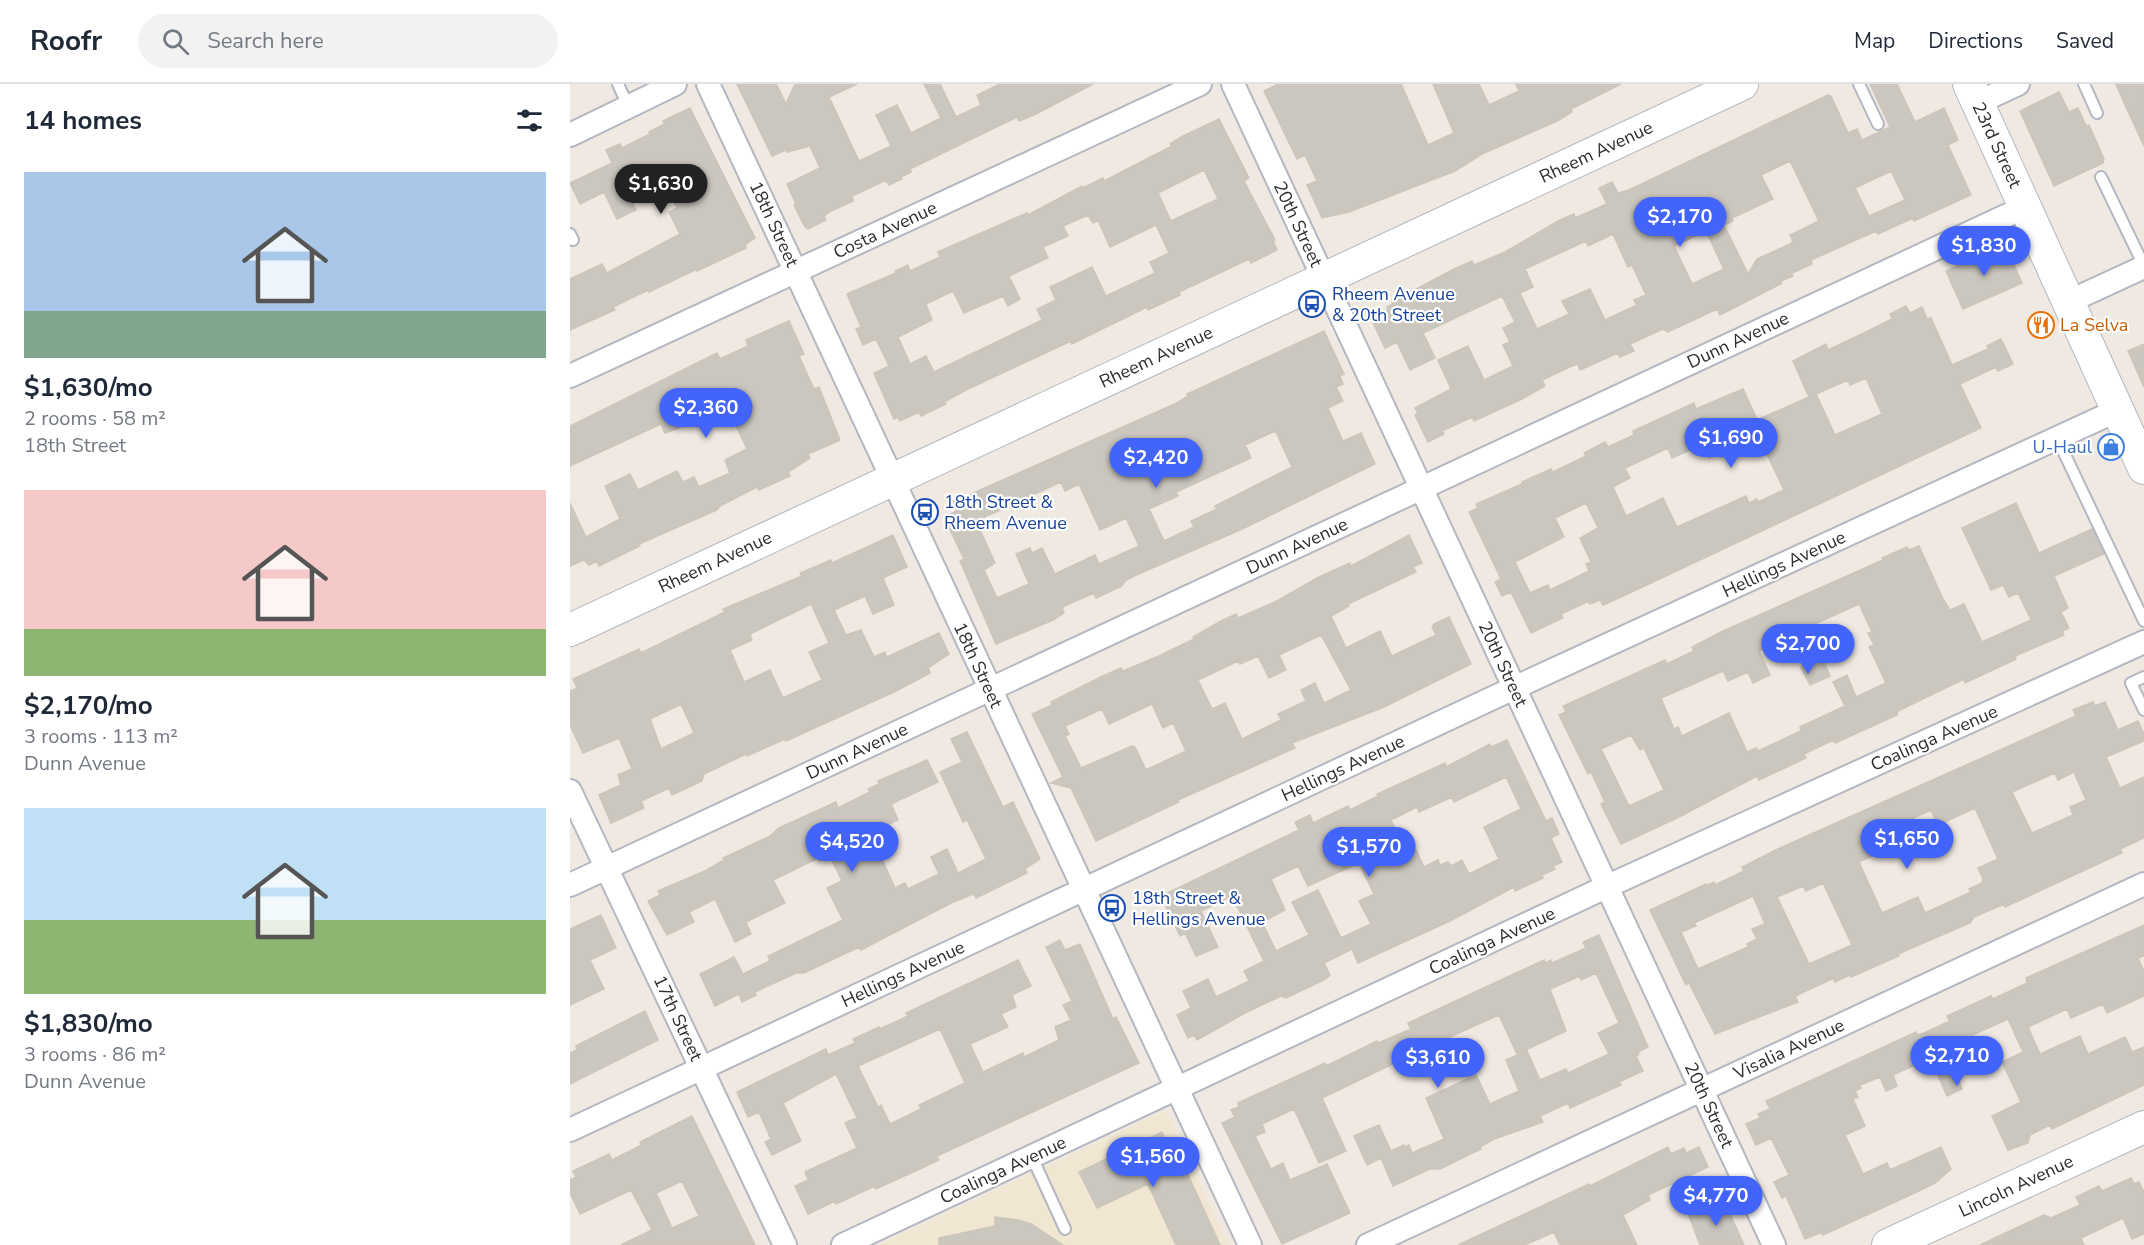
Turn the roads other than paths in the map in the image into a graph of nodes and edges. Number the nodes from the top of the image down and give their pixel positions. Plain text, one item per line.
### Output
1 (618, 84) edge
2 (675, 84) edge
3 (708, 84) edge
4 (1200, 84) edge
5 (1233, 84) edge
6 (1742, 84) edge
7 (1859, 84) edge
8 (2018, 84) edge
9 (2084, 84) edge
10 (1973, 93) edge
11 (628, 105) junction
12 (2097, 112) dead end
13 (1878, 124) dead end
14 (570, 135) edge
15 (2101, 177) dead end
16 (2025, 207) junction
17 (2144, 267) edge
18 (796, 271) junction
19 (1323, 279) junction
20 (2068, 302) junction
21 (570, 376) edge
22 (2118, 410) junction
23 (2057, 438) junction
24 (2143, 461) edge
25 (892, 479) junction
26 (1421, 488) junction
27 (2144, 621) edge
28 (570, 630) edge
29 (2144, 642) edge
30 (2144, 677) edge
31 (1514, 688) junction
32 (989, 689) junction
33 (2144, 710) edge
34 (570, 791) edge
35 (607, 867) junction
36 (2144, 884) edge
37 (570, 885) edge
38 (1608, 886) junction
39 (1082, 889) junction
40 (702, 1069) junction
41 (1176, 1089) junction
42 (1702, 1089) junction
43 (2144, 1127) edge
44 (570, 1130) edge
45 (1032, 1157) junction
46 (1065, 1228) dead end
47 (785, 1245) edge
48 (843, 1245) edge
49 (1250, 1245) edge
50 (1368, 1245) edge
51 (1774, 1245) edge
52 (1888, 1245) edge

1 - 11 lane
2 - 11 street
3 - 18 street, 18th Street
4 - 18 street, Costa Avenue
5 - 19 street, 20th Street
6 - 19 street, Rheem Avenue
7 - 13 lane
8 - 10 street
9 - 12 lane
10 - 16 street, 23rd Street
11 - 14 street
15 - 17 lane
16 - 20 street, 23rd Street
16 - 26 street, Dunn Avenue
17 - 20 street
18 - 21 street, Costa Avenue
18 - 25 street, 18th Street
19 - 25 street, Rheem Avenue
19 - 26 street, 20th Street
20 - 22 street, 23rd Street
22 - 23 street, Hellings Avenue
22 - 24 street, 23rd Street
23 - 27 lane
23 - 31 street, Hellings Avenue
25 - 28 street, Rheem Avenue
25 - 32 street, 18th Street
26 - 31 street, 20th Street
26 - 32 street, Dunn Avenue
29 - 38 street, Coalinga Avenue
30 - 33 lane
31 - 38 street, 20th Street
31 - 39 street, Hellings Avenue
32 - 35 street, Dunn Avenue
32 - 39 street, 18th Street
34 - 35 street, 17th Street
35 - 37 street, Dunn Avenue
35 - 40 street, 17th Street
36 - 42 street, Visalia Avenue
38 - 41 street, Coalinga Avenue
38 - 42 street, 20th Street
39 - 40 street, Hellings Avenue
39 - 41 street, 18th Street
40 - 44 street, Hellings Avenue
40 - 47 street, 17th Street
41 - 45 street, Coalinga Avenue
41 - 49 street, 18th Street
42 - 50 street, Visalia Avenue
42 - 51 street, 20th Street
43 - 52 street, Lincoln Avenue
45 - 46 lane
45 - 48 street, Coalinga Avenue

